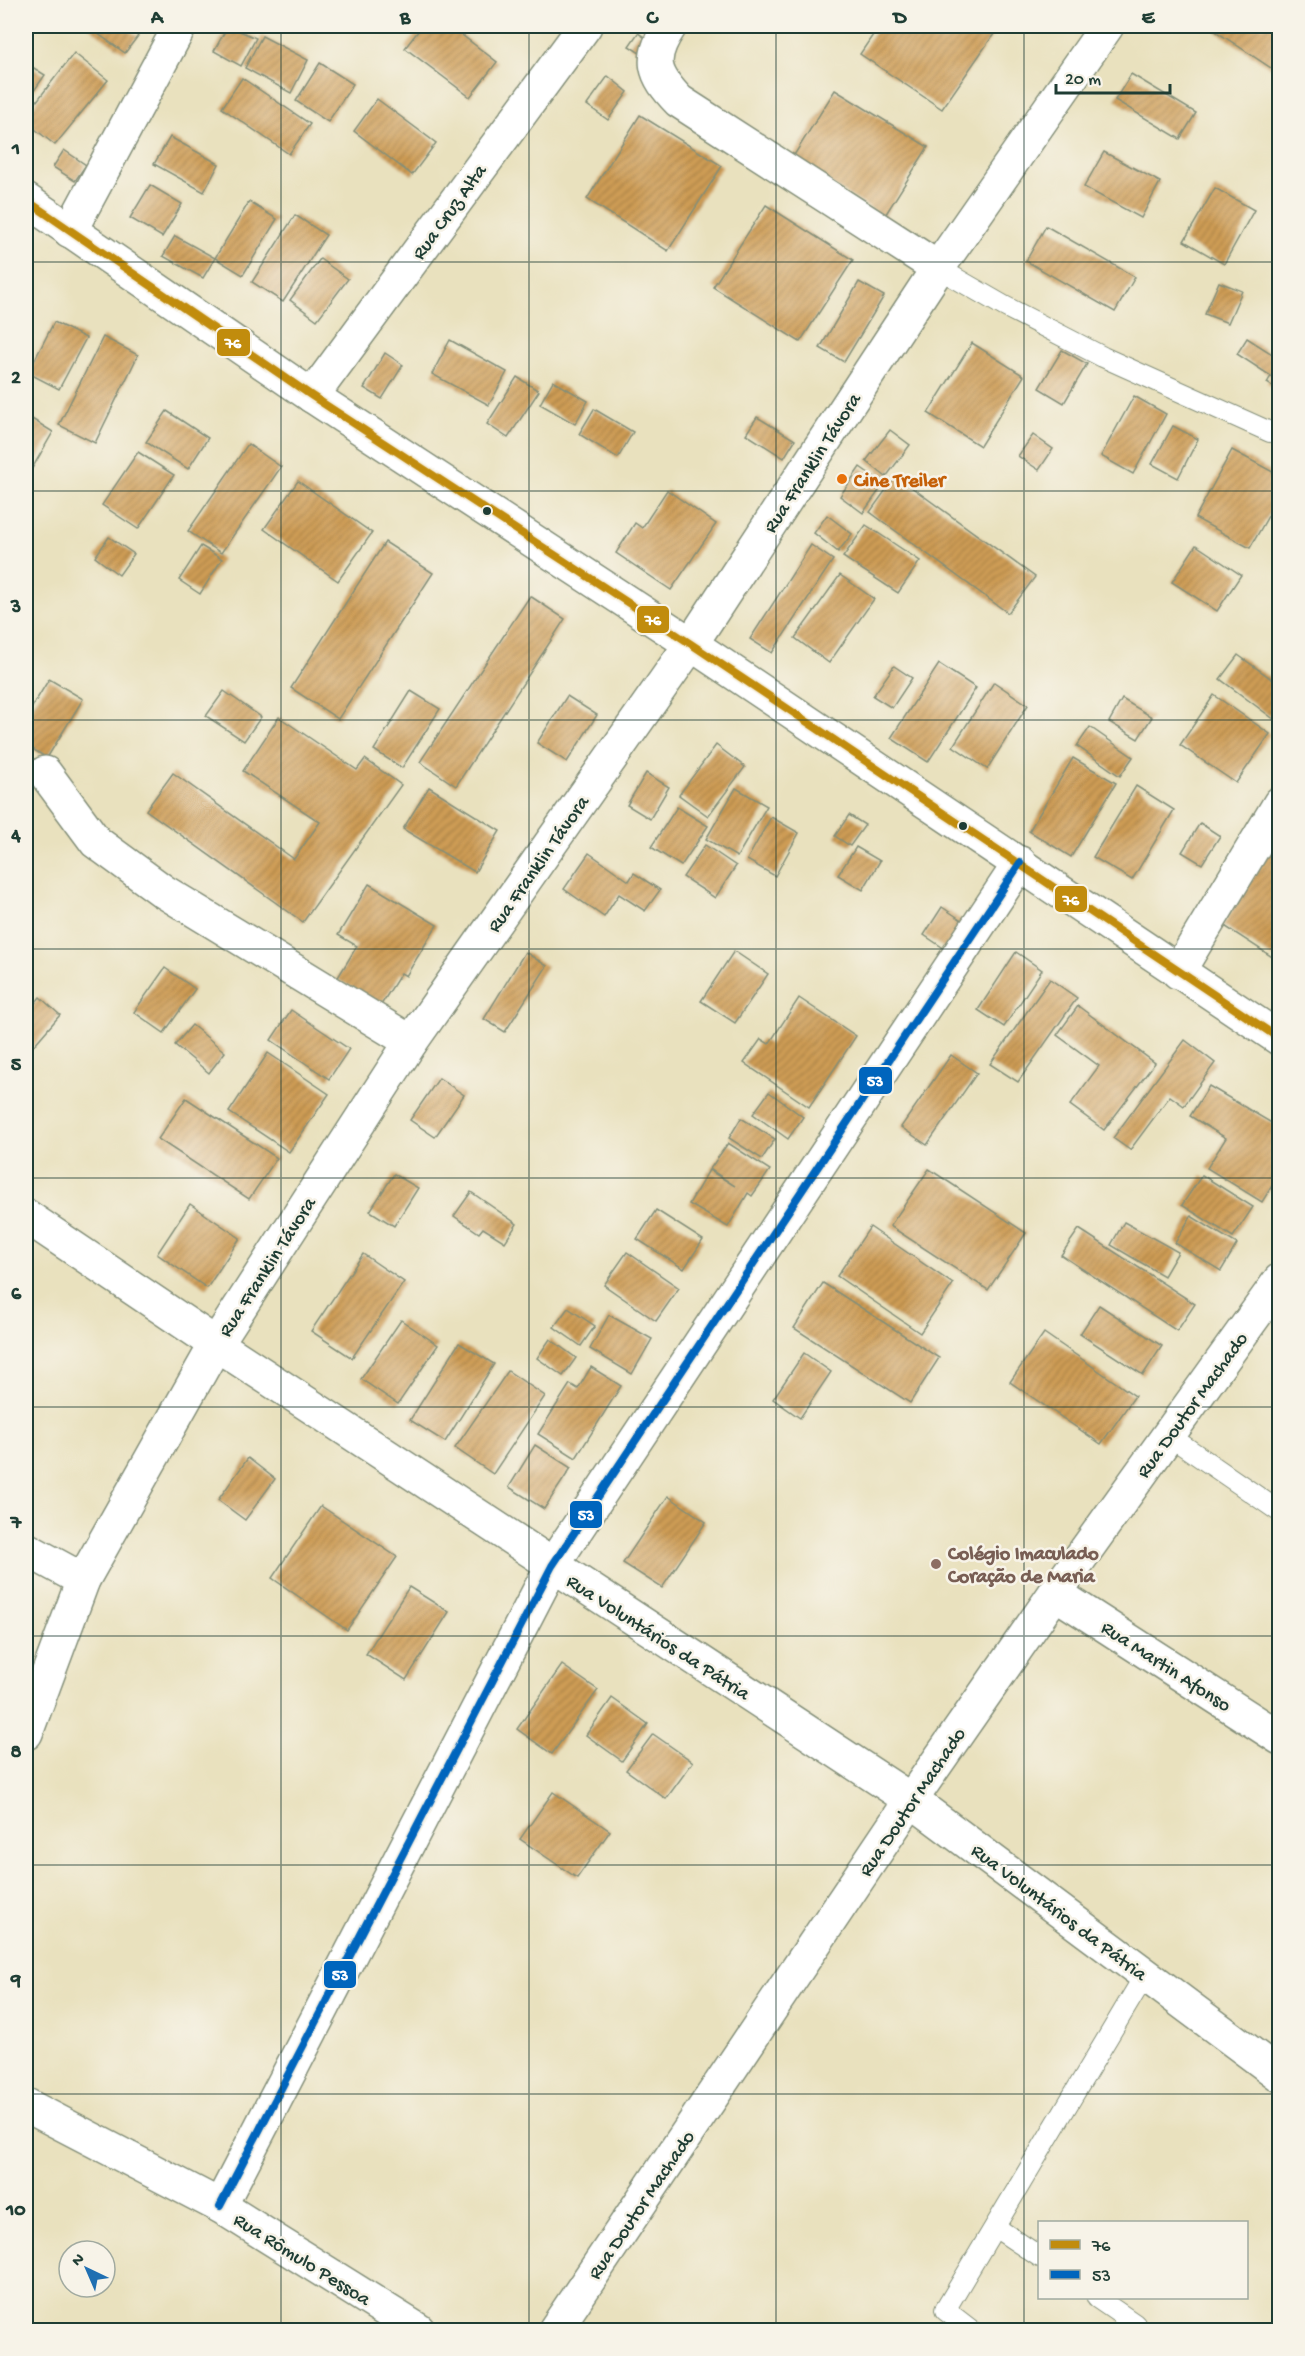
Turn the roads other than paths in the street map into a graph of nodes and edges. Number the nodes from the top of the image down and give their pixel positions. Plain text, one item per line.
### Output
1 (180, 26) edge
2 (585, 26) edge
3 (670, 26) edge
4 (1107, 26) edge
5 (26, 200) edge
6 (70, 231) junction
7 (938, 268) junction
8 (312, 396) junction
9 (1270, 432) dead end
10 (691, 644) junction
11 (45, 773) dead end
12 (1280, 803) edge
13 (1020, 863) junction
14 (1178, 972) junction
15 (1280, 1040) edge
16 (411, 1042) junction
17 (26, 1216) edge
18 (1280, 1280) edge
19 (216, 1344) junction
20 (1168, 1435) junction
21 (1280, 1512) edge
22 (26, 1549) edge
23 (552, 1566) junction
24 (83, 1580) junction
25 (1055, 1593) junction
26 (26, 1733) edge
27 (1280, 1738) edge
28 (911, 1800) junction
29 (1145, 1975) junction
30 (1280, 2074) edge
31 (26, 2105) edge
32 (220, 2206) junction
33 (995, 2227) junction
34 (1038, 2257) edge
35 (1098, 2299) edge
36 (418, 2331) edge
37 (555, 2331) edge
38 (971, 2331) edge
39 (1130, 2331) edge

1 - 6 street
2 - 8 street, Rua Cruz Alta
3 - 7 street
4 - 7 street, Rua Franklin Távora
5 - 6 street
6 - 8 street
7 - 9 lane
7 - 10 street, Rua Franklin Távora
8 - 10 street
10 - 13 street
10 - 16 street, Rua Franklin Távora
11 - 16 street
12 - 14 street
13 - 14 street
13 - 23 street
14 - 15 street
16 - 19 street, Rua Franklin Távora
17 - 19 street, Rua Voluntários da Pátria
18 - 20 street, Rua Doutor Machado
19 - 23 street, Rua Voluntários da Pátria
19 - 24 street, Rua Franklin Távora
20 - 21 lane
20 - 25 street, Rua Doutor Machado
22 - 24 street
23 - 28 street, Rua Voluntários da Pátria
23 - 32 street
24 - 26 street, Rua Franklin Távora
25 - 27 street, Rua Martin Afonso
25 - 28 street, Rua Doutor Machado
28 - 29 street, Rua Voluntários da Pátria
28 - 37 street, Rua Doutor Machado
29 - 30 street, Rua Voluntários da Pátria
29 - 33 lane
31 - 32 street, Rua Rômulo Pessoa
32 - 36 street, Rua Rômulo Pessoa
33 - 34 lane
33 - 38 lane
35 - 39 lane

